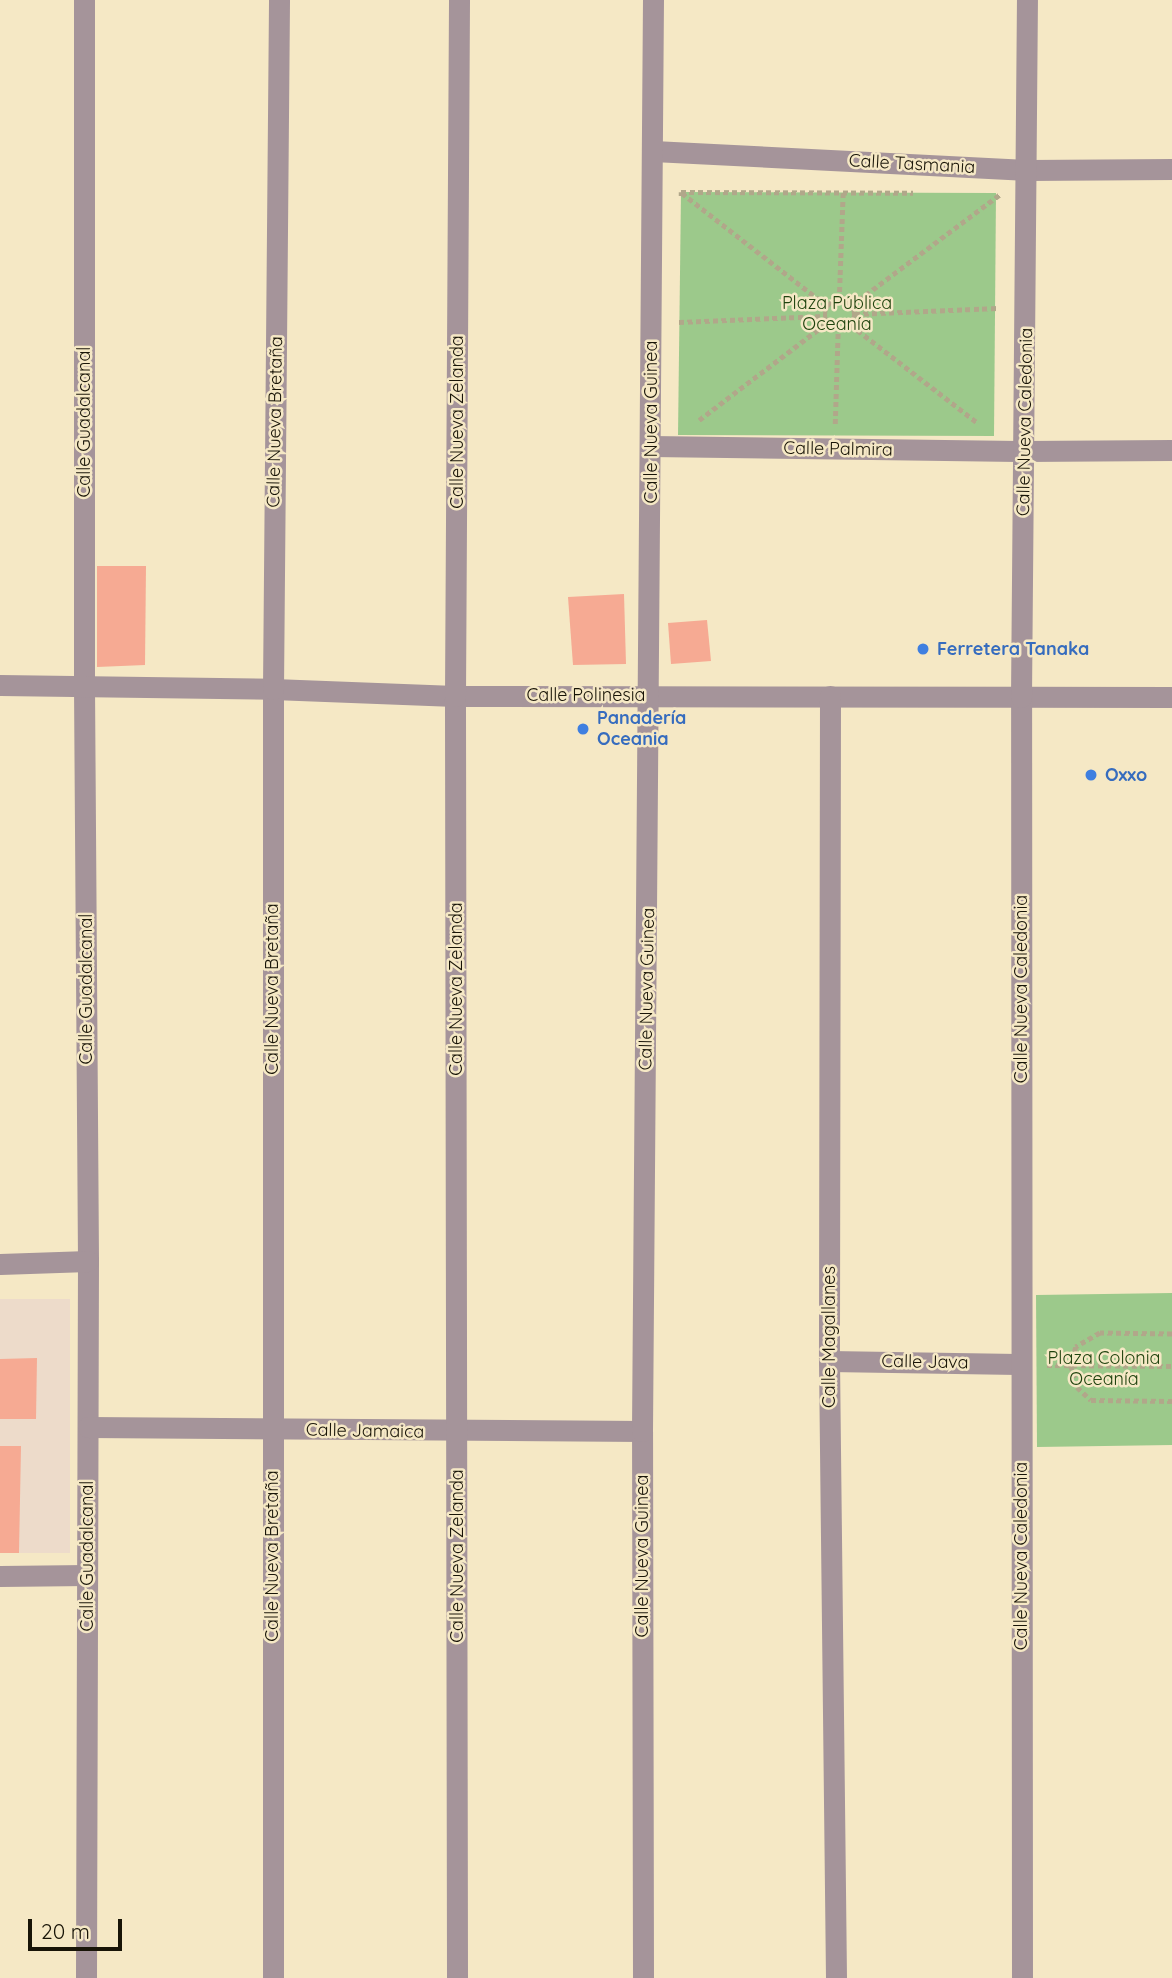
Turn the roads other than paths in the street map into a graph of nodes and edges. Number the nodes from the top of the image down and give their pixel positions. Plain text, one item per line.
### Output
1 (84, 0) edge
2 (279, 0) edge
3 (459, 0) edge
4 (653, 0) edge
5 (1027, 0) edge
6 (653, 150) junction
7 (1172, 169) edge
8 (1028, 170) junction
9 (651, 446) junction
10 (1172, 450) edge
11 (1025, 452) junction
12 (0, 685) edge
13 (84, 686) junction
14 (273, 689) junction
15 (650, 694) junction
16 (455, 696) junction
17 (830, 696) junction
18 (1021, 697) junction
19 (1172, 697) edge
20 (88, 1261) junction
21 (0, 1264) edge
22 (829, 1361) junction
23 (1028, 1364) junction
24 (88, 1427) junction
25 (271, 1430) junction
26 (642, 1431) junction
27 (457, 1432) junction
28 (87, 1575) junction
29 (0, 1576) edge
30 (86, 1978) edge
31 (273, 1978) edge
32 (457, 1978) edge
33 (643, 1978) edge
34 (836, 1978) edge
35 (1022, 1978) edge

1 - 13 street, Calle Guadalcanal
2 - 14 street, Calle Nueva Bretaña
3 - 16 street, Calle Nueva Zelanda
4 - 6 street, Calle Nueva Guinea
5 - 8 street, Calle Nueva Caledonia
6 - 8 street, Calle Tasmania
6 - 9 street, Calle Nueva Guinea
7 - 8 street, Calle Tasmania
8 - 11 street, Calle Nueva Caledonia
9 - 11 street, Calle Palmira
9 - 15 street, Calle Nueva Guinea
10 - 11 street, Calle Palmira
11 - 18 street, Calle Nueva Caledonia
12 - 13 street, Calle Polinesia
13 - 14 street, Calle Polinesia
13 - 20 street, Calle Guadalcanal
14 - 16 street, Calle Polinesia
14 - 25 street, Calle Nueva Bretaña
15 - 16 street, Calle Polinesia
15 - 17 street, Calle Polinesia
15 - 26 street, Calle Nueva Guinea
16 - 27 street, Calle Nueva Zelanda
17 - 18 street, Calle Polinesia
17 - 22 street, Calle Magallanes
18 - 19 street, Calle Polinesia
18 - 23 street, Calle Nueva Caledonia
20 - 21 street
20 - 24 street, Calle Guadalcanal
22 - 23 street, Calle Java
22 - 34 street, Calle Magallanes
23 - 35 street, Calle Nueva Caledonia
24 - 25 street, Calle Jamaica
24 - 28 street, Calle Guadalcanal
25 - 27 street, Calle Jamaica
25 - 31 street, Calle Nueva Bretaña
26 - 27 street, Calle Jamaica
26 - 33 street, Calle Nueva Guinea
27 - 32 street, Calle Nueva Zelanda
28 - 29 street
28 - 30 street, Calle Guadalcanal

